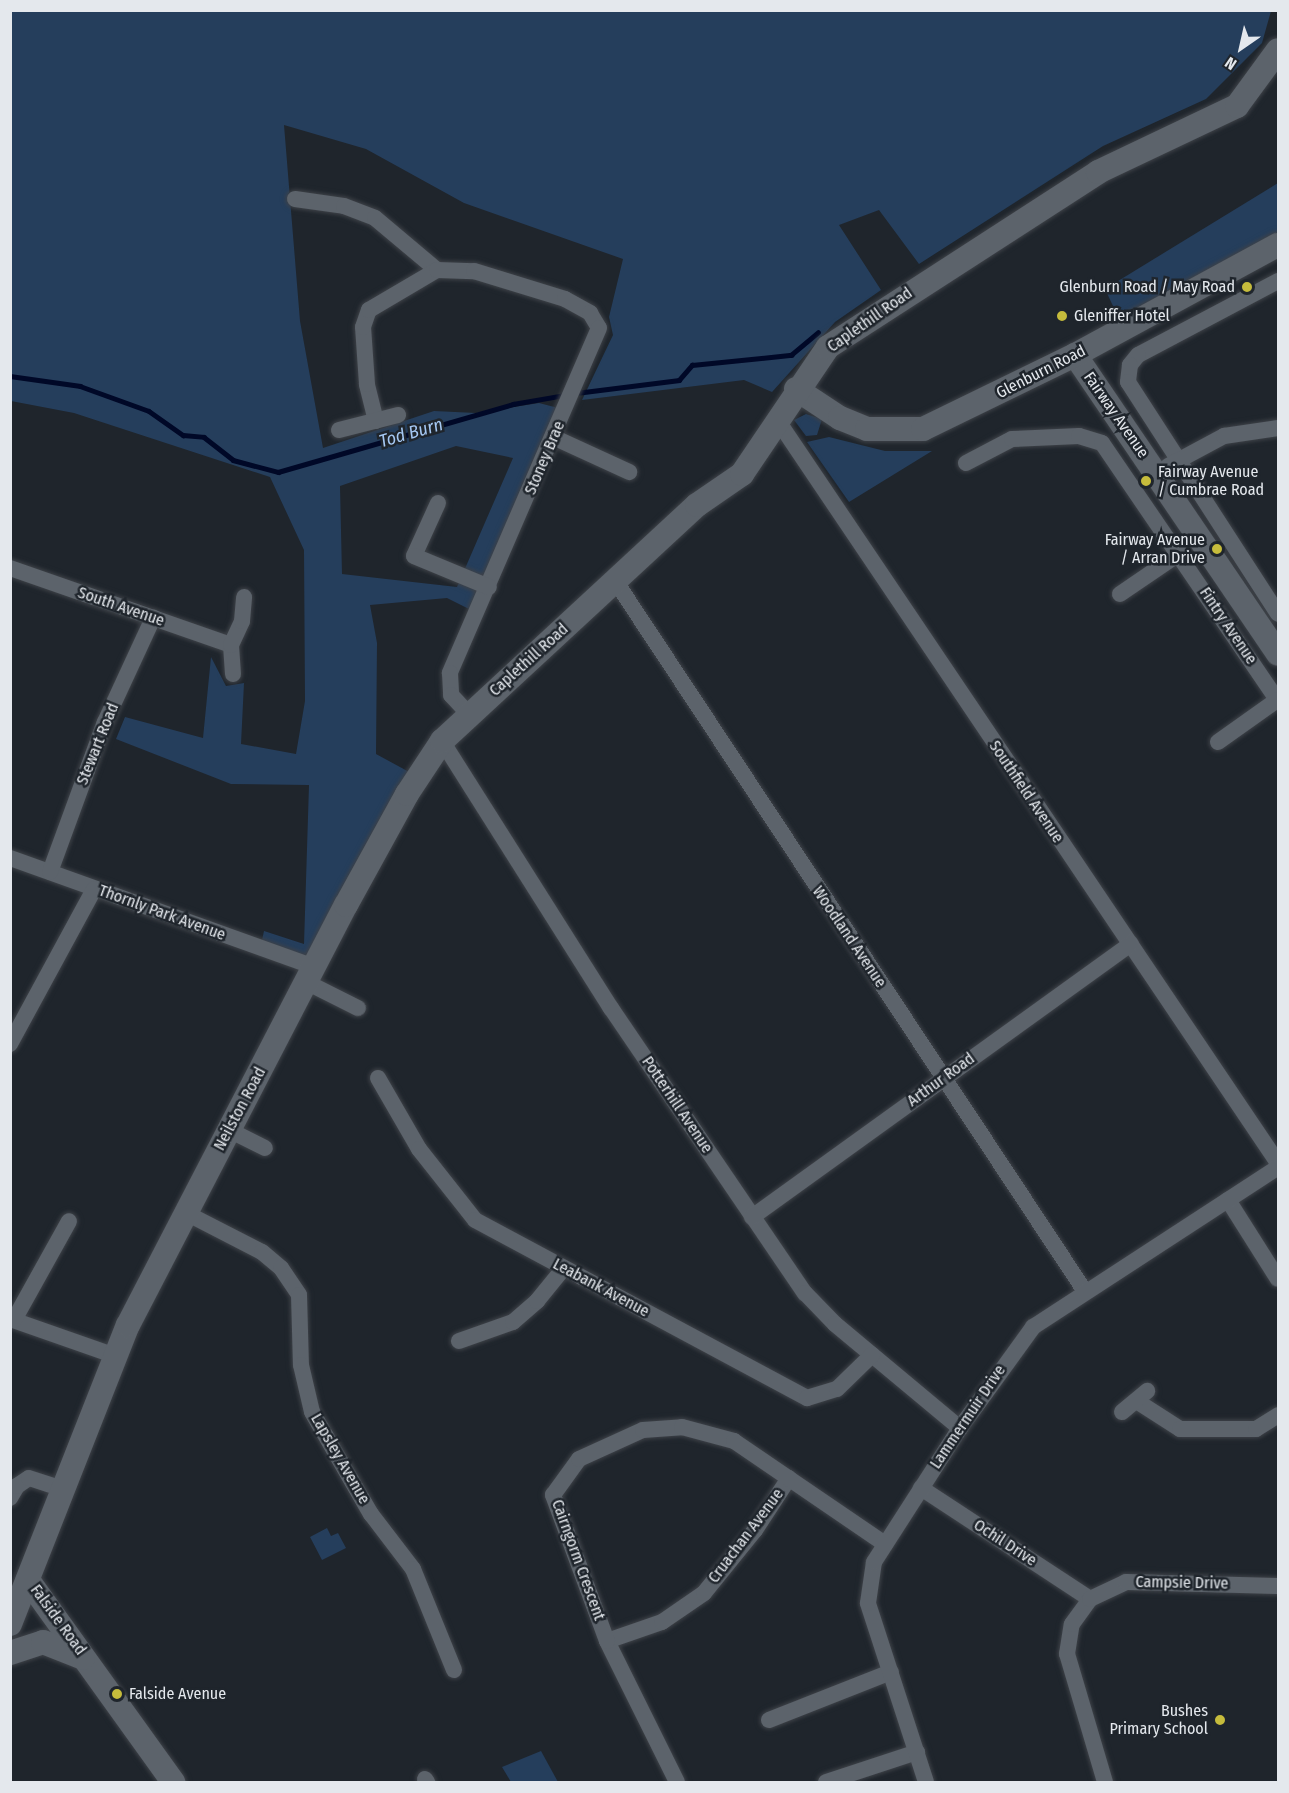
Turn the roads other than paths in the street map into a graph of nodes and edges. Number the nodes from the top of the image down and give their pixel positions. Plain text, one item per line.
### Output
1 (1278, 50) edge
2 (295, 199) dead end
3 (1278, 245) edge
4 (437, 270) junction
5 (1277, 284) edge
6 (1075, 355) junction
7 (796, 389) junction
8 (398, 416) dead end
9 (776, 418) junction
10 (376, 421) junction
11 (1278, 428) edge
12 (339, 430) dead end
13 (553, 437) junction
14 (966, 463) dead end
15 (1167, 467) junction
16 (629, 472) dead end
17 (1175, 500) junction
18 (438, 503) dead end
19 (1155, 514) junction
20 (1180, 553) junction
21 (10, 568) edge
22 (616, 582) junction
23 (489, 588) junction
24 (1120, 594) dead end
25 (244, 597) dead end
26 (1277, 608) edge
27 (153, 618) junction
28 (231, 645) junction
29 (1278, 654) edge
30 (233, 674) dead end
31 (1278, 701) edge
32 (470, 714) junction
33 (442, 741) junction
34 (1218, 742) dead end
35 (10, 858) edge
36 (50, 873) junction
37 (94, 889) junction
38 (1131, 944) junction
39 (310, 974) junction
40 (358, 1008) dead end
41 (10, 1044) edge
42 (944, 1077) junction
43 (378, 1078) dead end
44 (229, 1130) junction
45 (265, 1148) dead end
46 (1278, 1165) edge
47 (1228, 1200) junction
48 (186, 1213) junction
49 (752, 1217) junction
50 (69, 1221) dead end
51 (563, 1269) junction
52 (1278, 1279) edge
53 (1084, 1290) junction
54 (12, 1319) edge
55 (459, 1341) dead end
56 (113, 1355) junction
57 (872, 1355) junction
58 (1122, 1412) dead end
59 (1278, 1415) edge
60 (960, 1428) junction
61 (789, 1478) junction
62 (921, 1488) junction
63 (63, 1489) junction
64 (10, 1498) edge
65 (885, 1544) junction
66 (28, 1580) junction
67 (1278, 1586) edge
68 (1090, 1599) junction
69 (10, 1624) edge
70 (607, 1641) junction
71 (10, 1653) edge
72 (88, 1661) junction
73 (454, 1670) dead end
74 (891, 1672) junction
75 (769, 1720) dead end
76 (917, 1752) junction
77 (173, 1782) edge
78 (677, 1782) edge
79 (826, 1782) edge
80 (926, 1782) edge
81 (1105, 1782) edge

1 - 7 main road, Caplethill Road
2 - 4 street
3 - 6 main road, Glenburn Road
4 - 10 street
4 - 13 street, Stoney Brae
5 - 15 street, Fairway Avenue
6 - 7 main road, Glenburn Road
6 - 15 main road, Fairway Avenue
7 - 9 main road, Caplethill Road
8 - 10 street
9 - 22 main road, Caplethill Road
9 - 38 street, Southfield Avenue
10 - 12 street
11 - 15 street
13 - 16 street
13 - 23 street, Stoney Brae
14 - 19 street, Fintry Avenue
15 - 17 main road, Fairway Avenue
15 - 26 street, Fairway Avenue
17 - 19 street
17 - 29 main road, Fairway Avenue
18 - 23 street
19 - 20 street, Fintry Avenue
20 - 24 street
20 - 31 street, Fintry Avenue
21 - 27 street, South Avenue
22 - 32 main road, Caplethill Road
22 - 42 street, Woodland Avenue
23 - 32 street, Stoney Brae
25 - 28 street
27 - 28 street, South Avenue
27 - 36 street, Stewart Road
28 - 30 street
31 - 34 street, Fintry Avenue
32 - 33 main road, Caplethill Road
33 - 39 main road, Neilston Road
33 - 49 street, Potterhill Avenue
35 - 36 street, Thornly Park Avenue
36 - 37 street, Thornly Park Avenue
37 - 39 street, Thornly Park Avenue
37 - 41 street
38 - 42 street, Arthur Road
38 - 46 street, Southfield Avenue
39 - 40 street, Thornly Park Avenue
39 - 44 main road, Neilston Road
42 - 49 street, Arthur Road
42 - 53 street, Woodland Avenue
43 - 51 street, Leabank Avenue
44 - 45 street
44 - 48 main road, Neilston Road
46 - 47 street, Lammermuir Drive
47 - 52 street
47 - 53 street, Lammermuir Drive
48 - 56 main road, Neilston Road
48 - 73 street, Lapsley Avenue
49 - 57 street, Potterhill Avenue
50 - 54 street
51 - 55 street
51 - 57 street, Leabank Avenue
53 - 60 street, Lammermuir Drive
54 - 56 street
56 - 63 main road, Neilston Road
57 - 60 street, Potterhill Avenue
58 - 59 street
60 - 62 street, Lammermuir Drive
61 - 65 street, Cairngorm Crescent
61 - 70 street, Cruachan Avenue
61 - 70 street, Cairngorm Crescent
62 - 65 street, Lammermuir Drive
62 - 68 street, Ochil Drive
63 - 64 street
63 - 66 main road, Neilston Road
65 - 74 street, Lammermuir Drive
66 - 69 main road, Neilston Road
66 - 72 main road, Falside Road
67 - 68 street, Campsie Drive
68 - 81 street
70 - 78 street, Cairngorm Crescent
71 - 72 main road, Falside Road
72 - 77 main road, Falside Road
74 - 75 street
74 - 76 street, Lammermuir Drive
76 - 79 street
76 - 80 street, Lammermuir Drive

